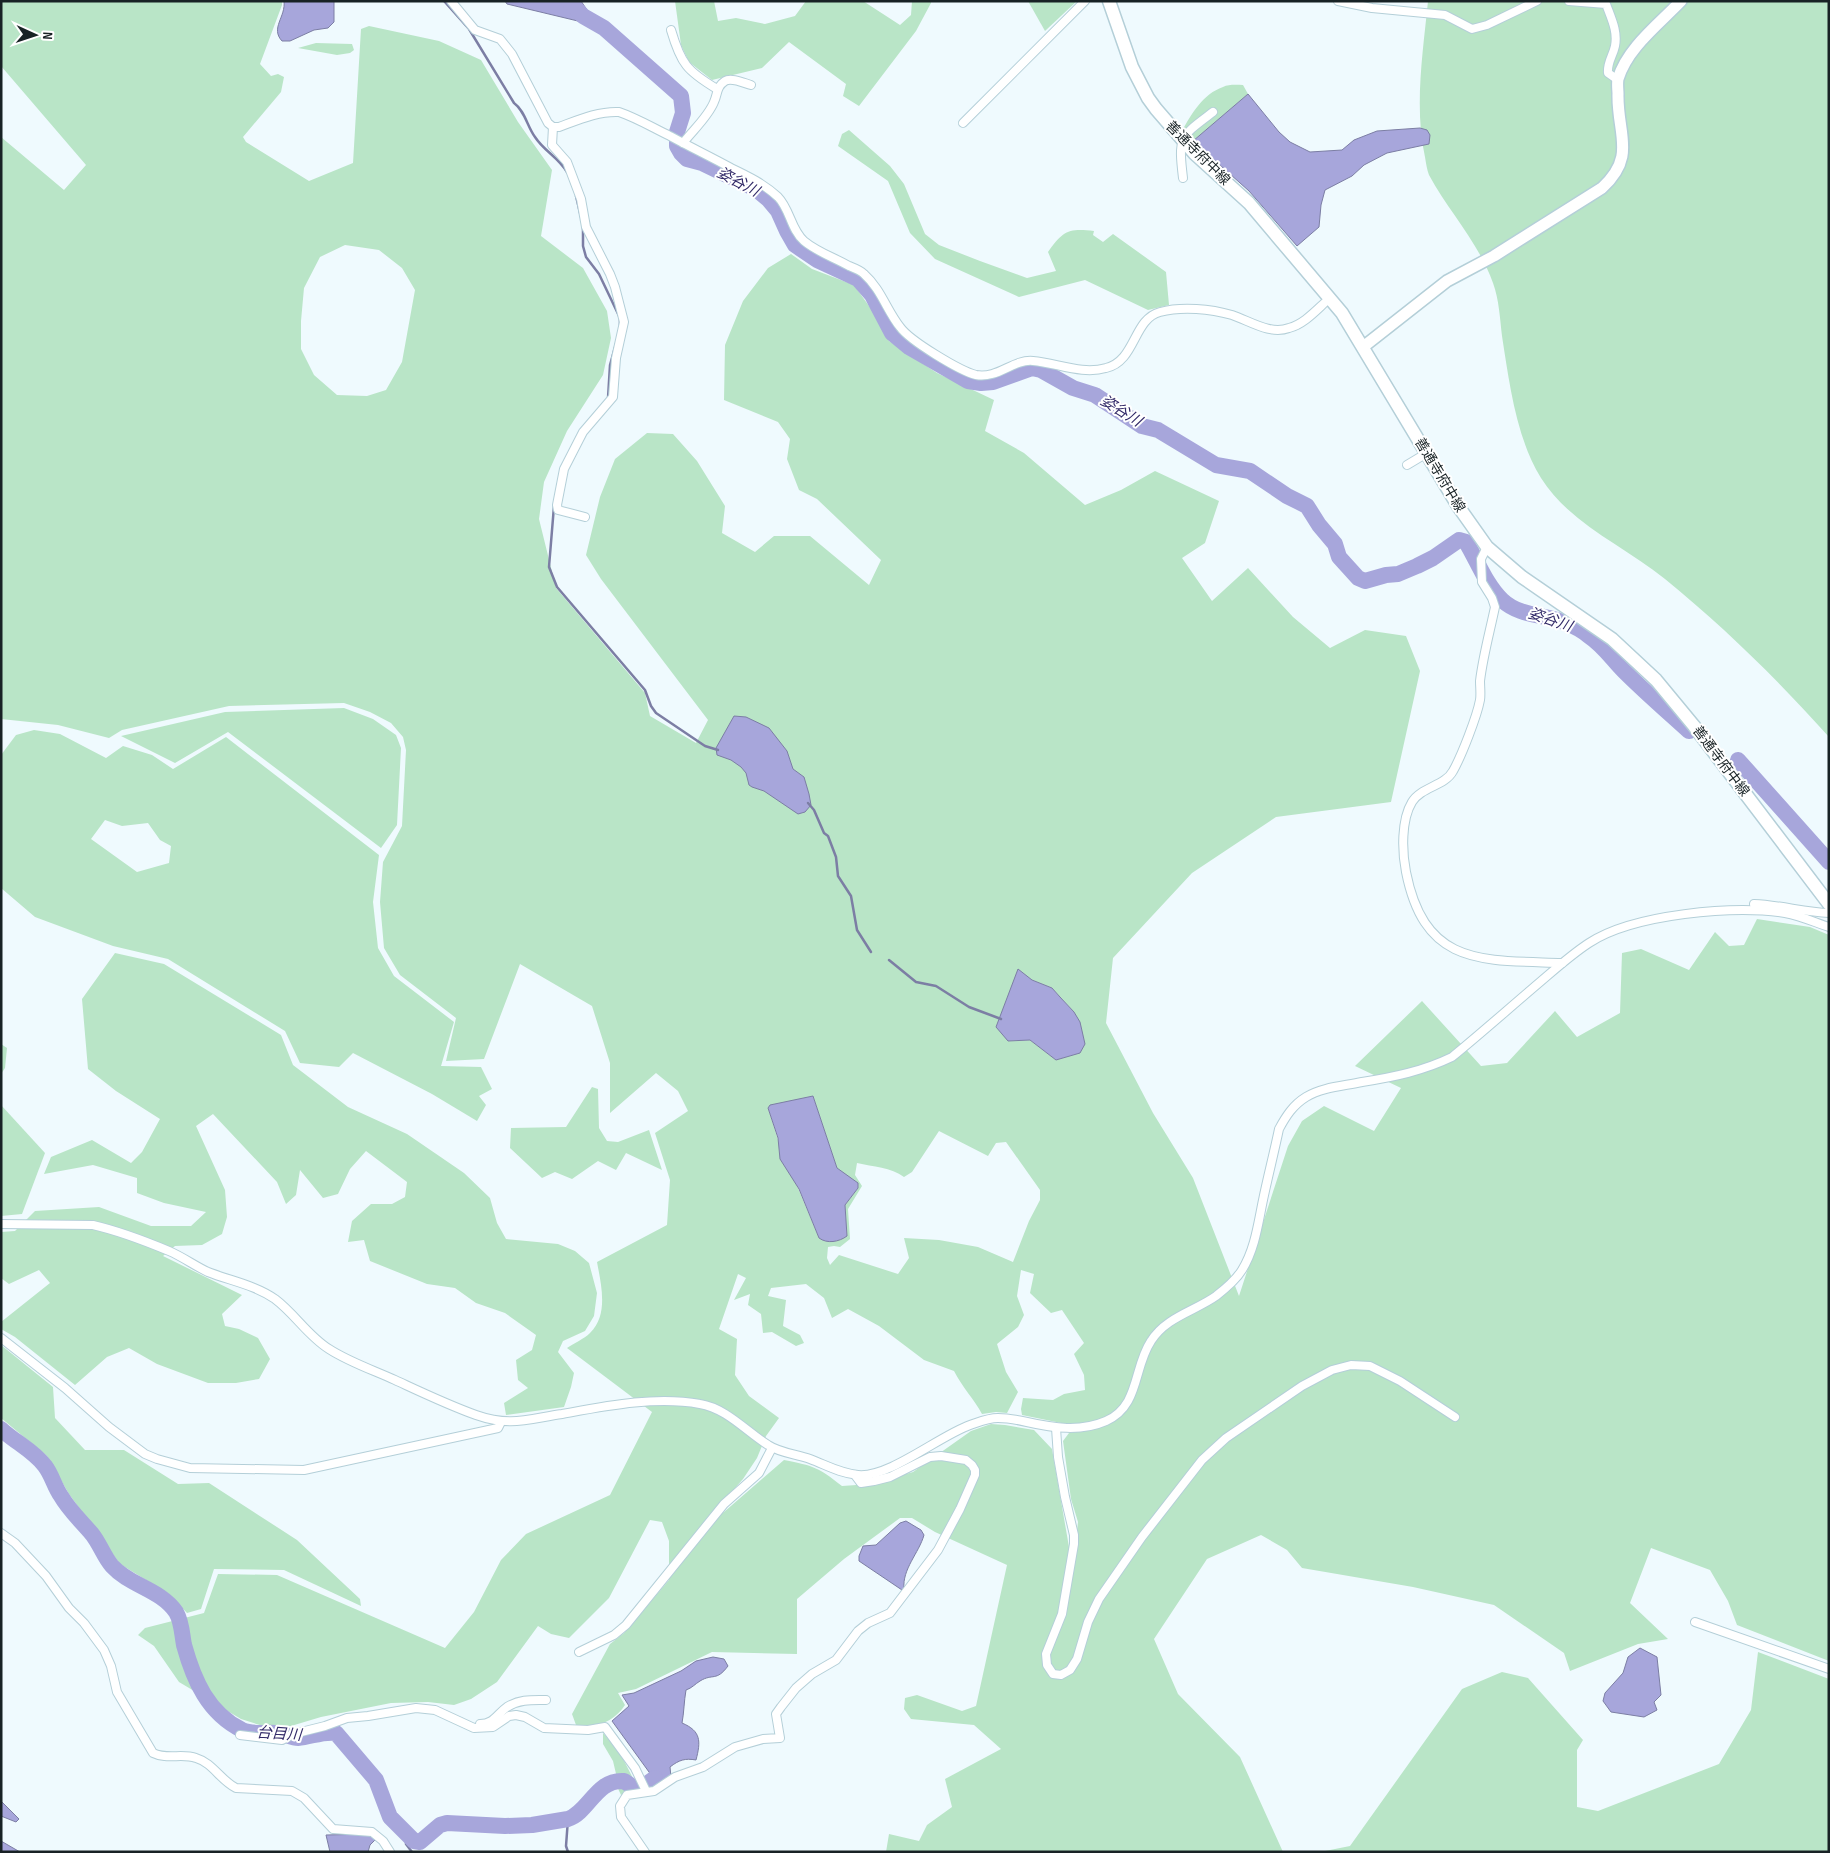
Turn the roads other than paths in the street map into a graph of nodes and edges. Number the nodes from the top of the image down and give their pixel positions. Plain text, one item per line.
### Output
1 (451, 1) edge
2 (1084, 1) edge
3 (1109, 1) edge
4 (1338, 1) edge
5 (1537, 1) edge
6 (1569, 1) edge
7 (1681, 1) edge
8 (671, 30) dead end
9 (1618, 80) junction
10 (751, 84) dead end
11 (717, 89) junction
12 (1213, 112) dead end
13 (963, 123) dead end
14 (553, 127) junction
15 (1182, 140) junction
16 (682, 142) junction
17 (1183, 178) dead end
18 (1330, 298) junction
19 (1363, 347) junction
20 (1426, 453) junction
21 (1407, 465) dead end
22 (585, 517) dead end
23 (1488, 547) junction
24 (1754, 904) dead end
25 (1829, 904) edge
26 (1829, 913) edge
27 (1829, 927) edge
28 (1562, 963) junction
29 (1, 1224) edge
30 (1, 1338) edge
31 (1455, 1417) dead end
32 (501, 1422) junction
33 (1056, 1428) junction
34 (772, 1448) junction
35 (855, 1475) junction
36 (1, 1534) edge
37 (1695, 1622) dead end
38 (579, 1652) dead end
39 (1829, 1669) edge
40 (546, 1700) dead end
41 (463, 1723) junction
42 (240, 1735) dead end
43 (646, 1791) junction
44 (390, 1852) edge
45 (645, 1852) edge

1 - 14 street
2 - 13 street
3 - 15 main road, 善通寺府中線
4 - 5 street
6 - 9 street
7 - 9 street
8 - 11 street
9 - 19 street
10 - 11 street
11 - 16 street
12 - 15 street
14 - 16 street
14 - 22 street
15 - 17 street
15 - 18 main road, 善通寺府中線
16 - 18 street
18 - 19 main road, 善通寺府中線
19 - 20 main road, 善通寺府中線
20 - 21 street
20 - 23 main road, 善通寺府中線
23 - 25 main road, 善通寺府中線
23 - 28 street
24 - 26 street
27 - 28 street
28 - 33 street
29 - 32 street
30 - 32 street
31 - 33 street
32 - 34 street
33 - 35 street
34 - 35 street
34 - 38 street
35 - 43 street
36 - 44 street
37 - 39 street
40 - 41 street
41 - 42 street
41 - 43 street
43 - 45 street

